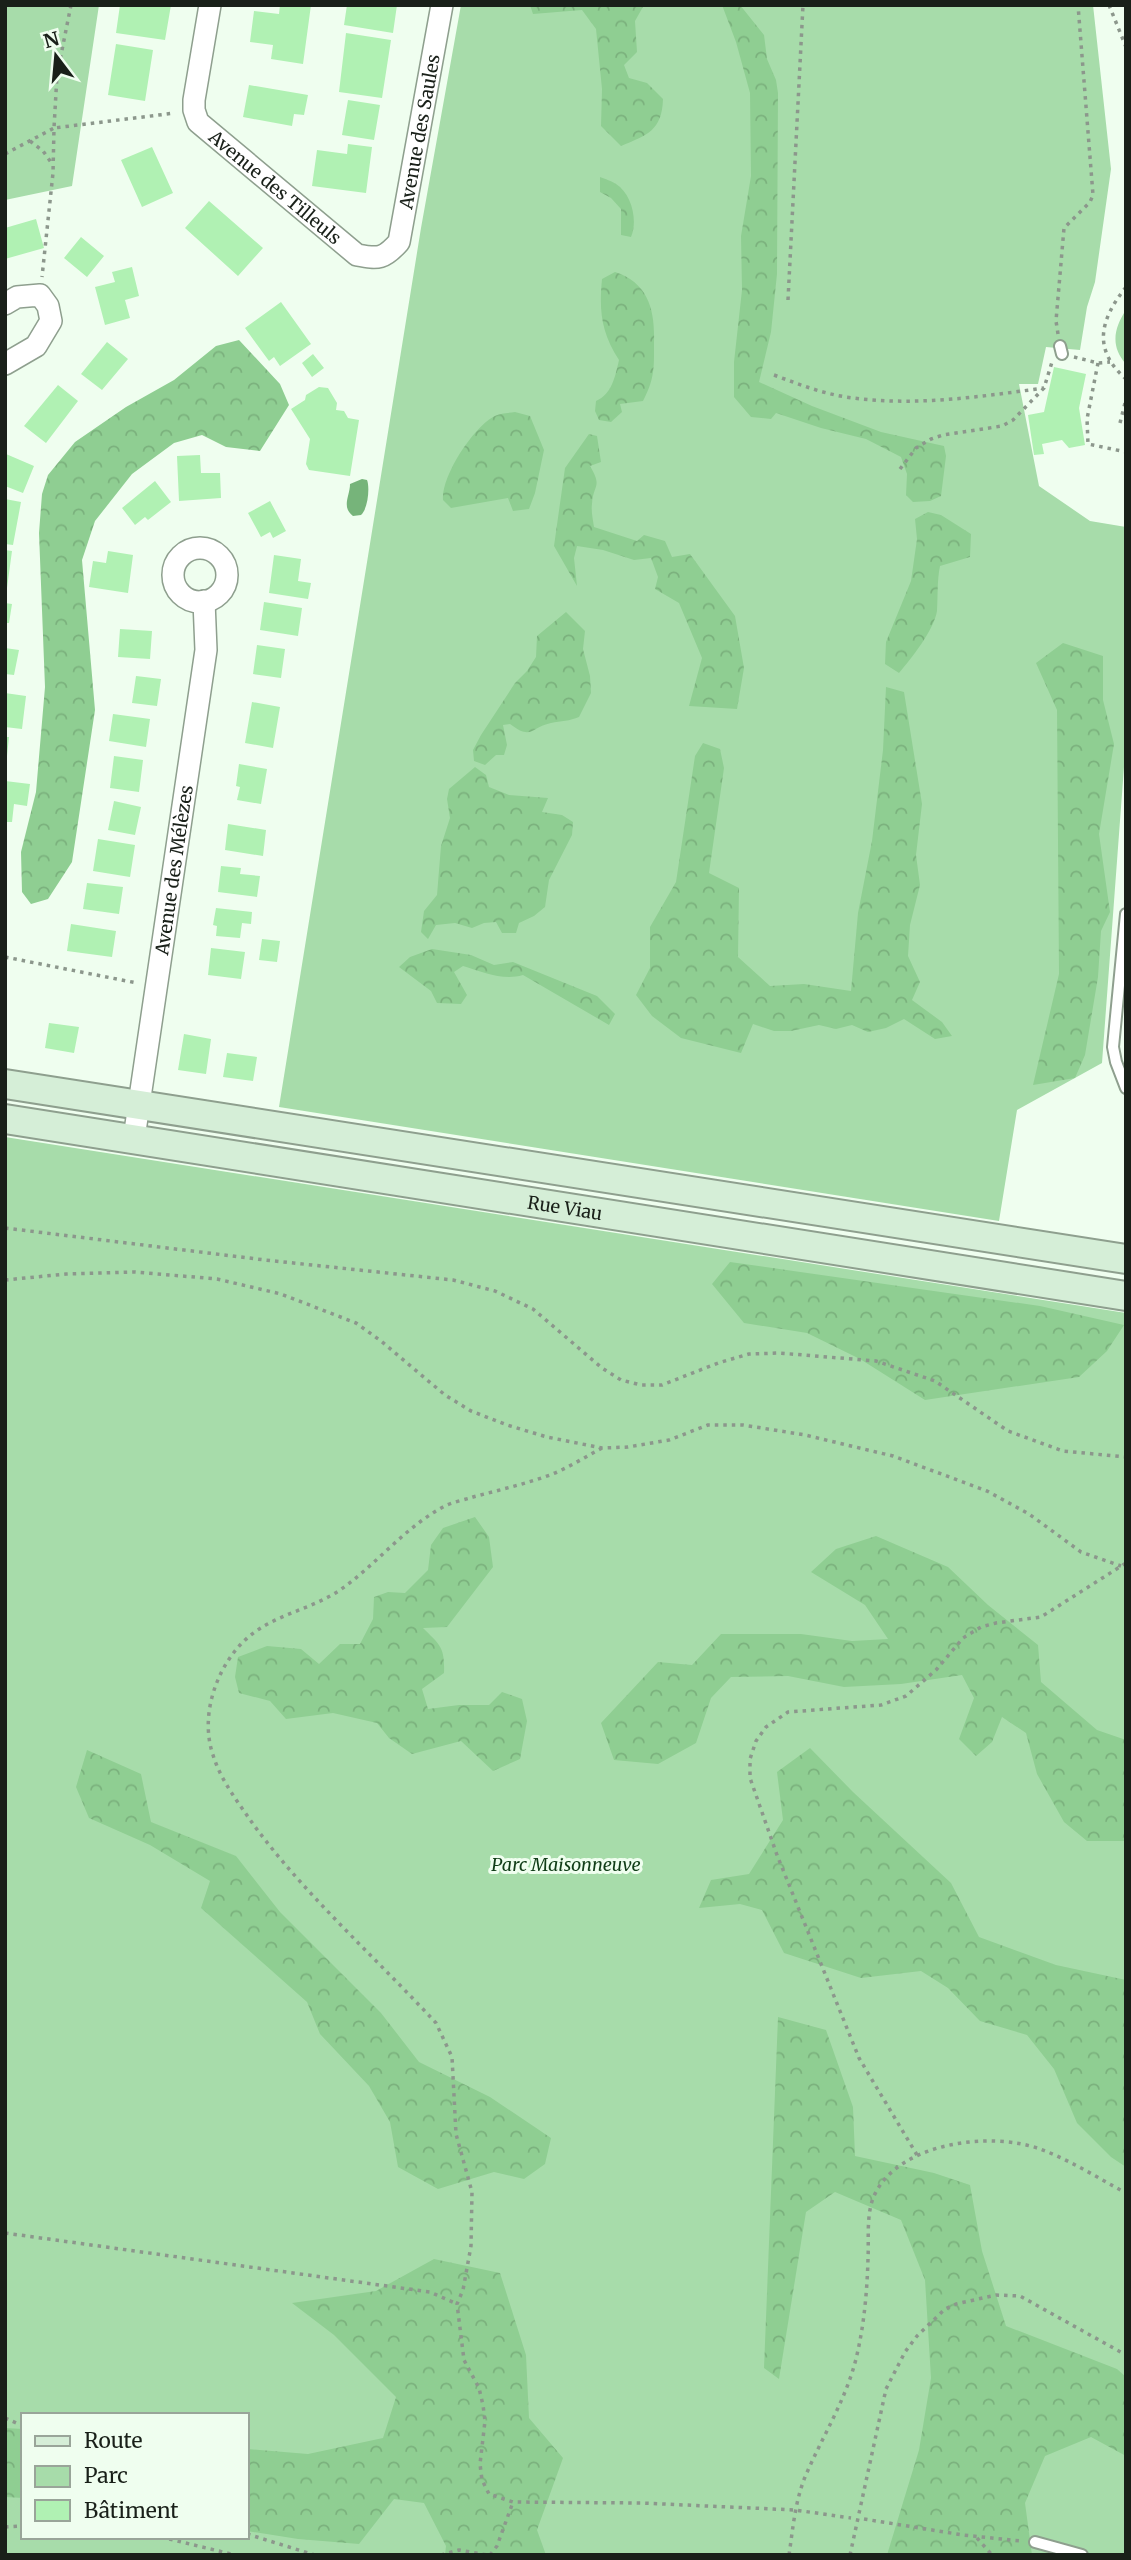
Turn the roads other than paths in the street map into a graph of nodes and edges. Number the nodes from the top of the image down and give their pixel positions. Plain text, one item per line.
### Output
1 (210, 5) edge
2 (442, 5) edge
3 (388, 254) joint
4 (5, 304) edge
5 (5, 364) edge
6 (204, 601) dead end
7 (1126, 914) edge
8 (5, 1084) edge
9 (1126, 1088) edge
10 (139, 1104) junction
11 (5, 1119) edge
12 (134, 1138) junction
13 (1126, 1259) edge
14 (1126, 1296) edge
15 (1035, 2542) road end
16 (1082, 2555) edge

1 - 3 street, Avenue des Tilleuls
2 - 3 street, Avenue des Saules
4 - 5 street
6 - 10 street, Avenue des Mélèzes
7 - 9 lane
8 - 10 main road, Rue Viau
10 - 12 street, Avenue des Mélèzes
10 - 13 main road, Rue Viau
11 - 12 main road, Rue Viau
12 - 14 main road, Rue Viau
15 - 16 lane

